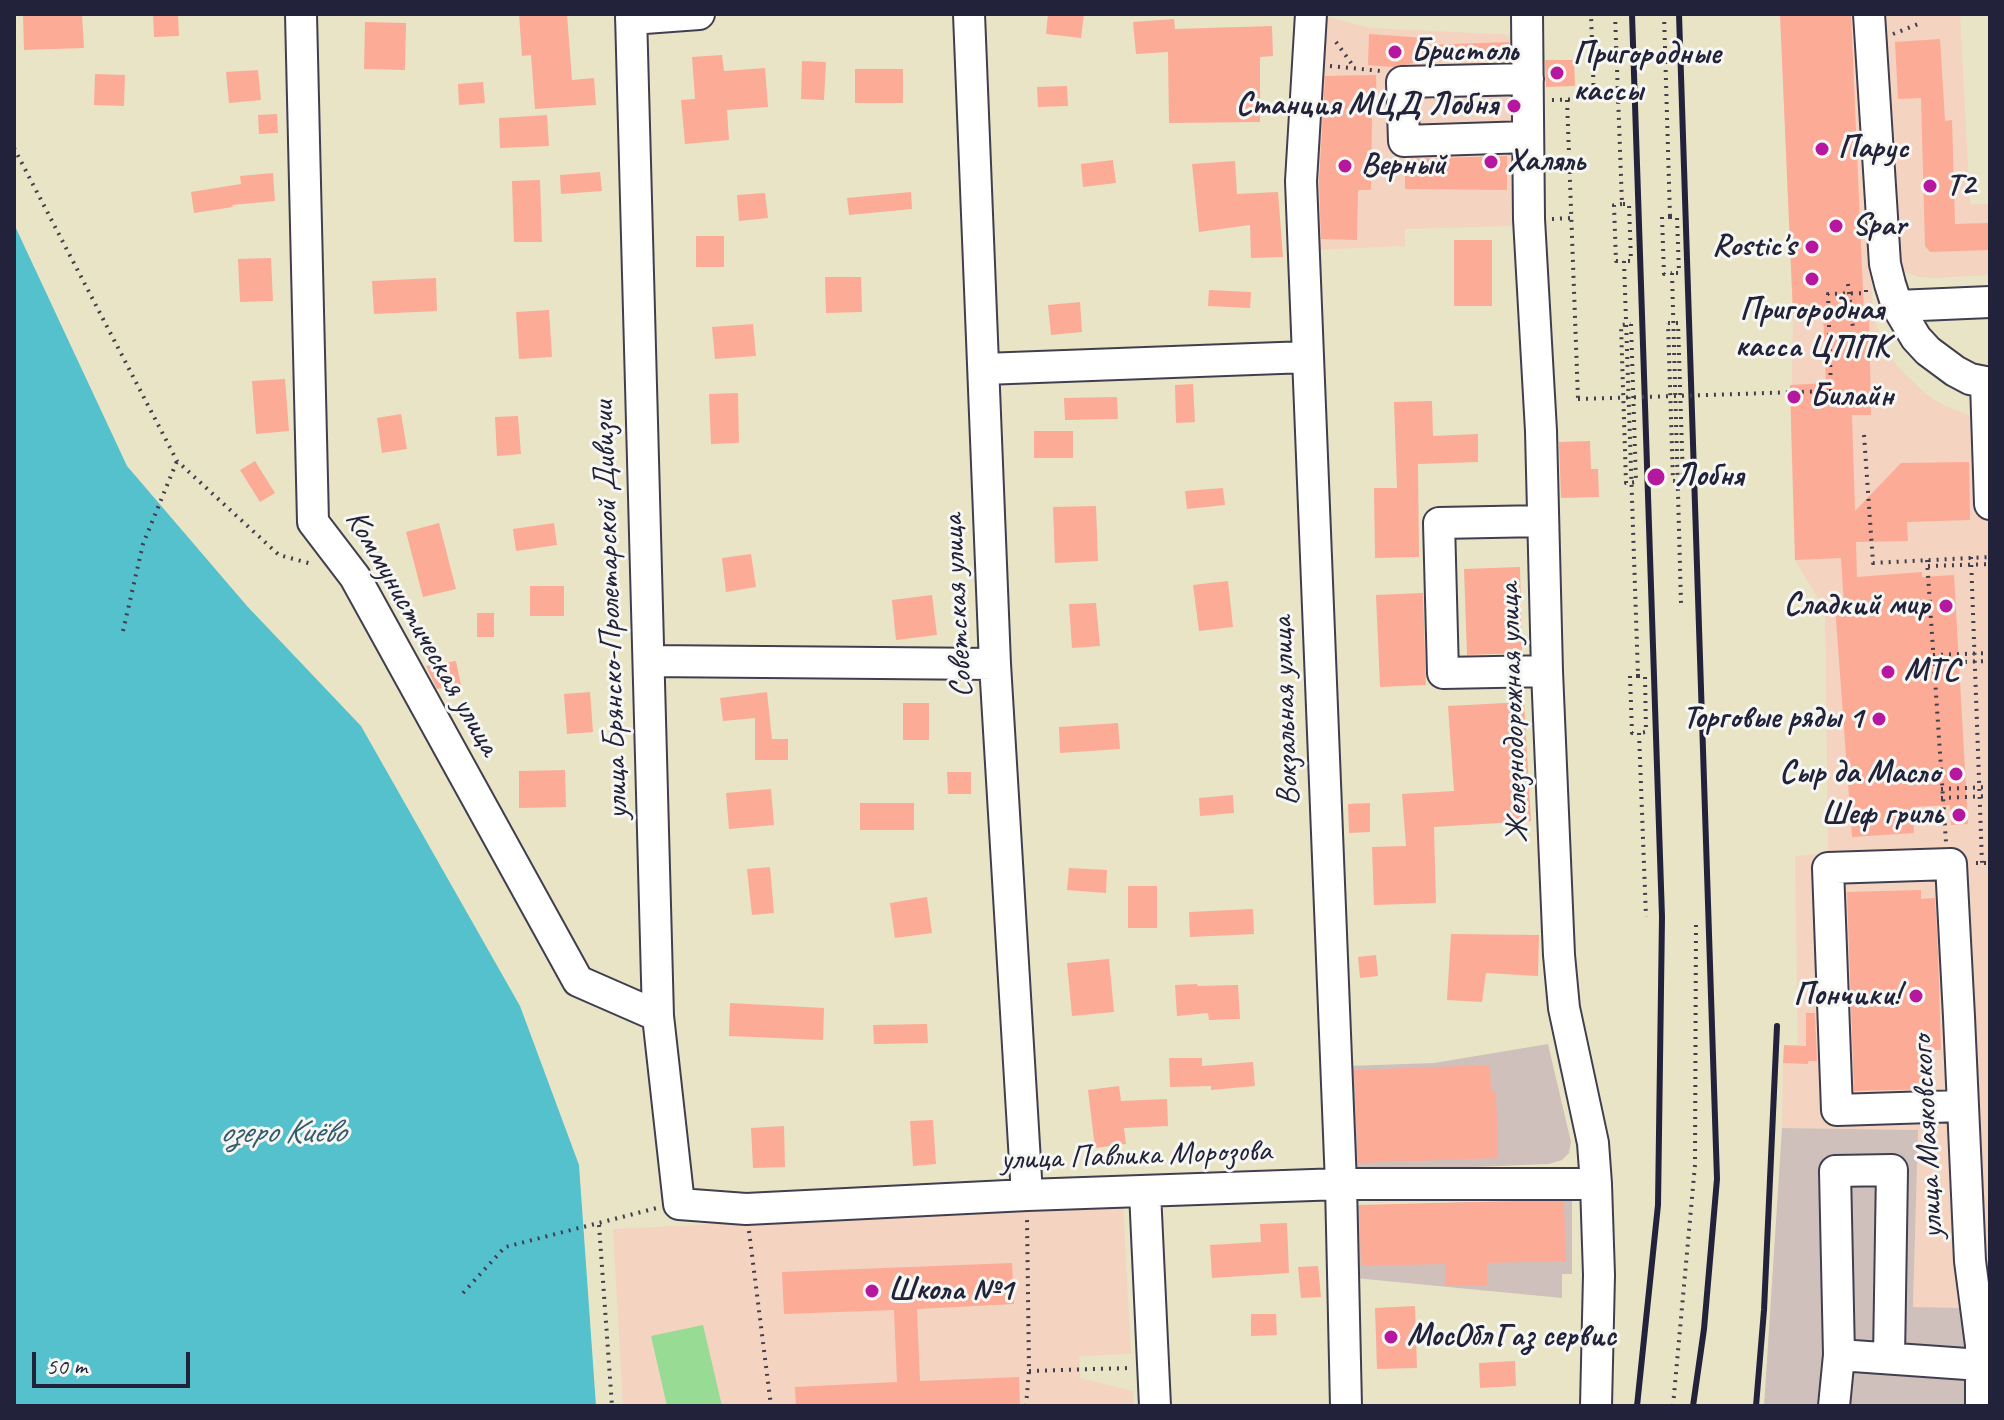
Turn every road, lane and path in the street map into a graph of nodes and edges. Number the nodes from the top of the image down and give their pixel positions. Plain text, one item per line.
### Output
1 (301, 14) edge
2 (699, 14) edge
3 (969, 14) edge
4 (1311, 14) edge
5 (1527, 14) edge
6 (1591, 14) edge
7 (1615, 14) edge
8 (1664, 14) edge
9 (631, 17) edge
10 (1918, 24) dead end
11 (1878, 25) edge
12 (1308, 66) junction
13 (1528, 79) junction
14 (1402, 82) junction
15 (1567, 100) dead end
16 (1575, 100) dead end
17 (1528, 137) junction
18 (14, 148) edge
19 (1622, 204) junction
20 (1670, 217) junction
21 (1624, 261) junction
22 (1672, 273) junction
23 (1848, 284) dead end
24 (1865, 284) dead end
25 (1848, 294) junction
26 (1990, 302) edge
27 (1897, 306) junction
28 (1673, 323) junction
29 (1626, 325) junction
30 (1853, 328) dead end
31 (1307, 357) junction
32 (984, 369) junction
33 (1988, 383) edge
34 (1675, 396) junction
35 (1628, 398) junction
36 (1864, 435) dead end
37 (1989, 451) edge
38 (177, 461) junction
39 (1678, 481) junction
40 (1631, 483) junction
41 (1990, 504) edge
42 (1543, 521) junction
43 (1971, 557) junction
44 (1990, 557) edge
45 (1927, 563) junction
46 (1971, 564) junction
47 (1990, 564) edge
48 (355, 577) junction
49 (1681, 603) dead end
50 (123, 631) dead end
51 (1974, 653) junction
52 (1990, 653) edge
53 (1933, 655) junction
54 (649, 661) junction
55 (1990, 661) edge
56 (1975, 662) junction
57 (1933, 663) junction
58 (995, 664) junction
59 (1547, 671) junction
60 (1638, 676) junction
61 (1639, 733) junction
62 (1990, 787) edge
63 (1979, 788) junction
64 (1941, 789) junction
65 (1990, 796) edge
66 (1980, 797) junction
67 (1941, 798) junction
68 (1982, 863) dead end
69 (1951, 864) junction
70 (1646, 917) dead end
71 (1696, 920) dead end
72 (658, 1016) junction
73 (1962, 1106) junction
74 (1341, 1184) junction
75 (1596, 1184) junction
76 (1145, 1192) junction
77 (1027, 1202) junction
78 (679, 1204) junction
79 (746, 1209) junction
80 (599, 1225) junction
81 (1970, 1261) junction
82 (1990, 1288) edge
83 (463, 1293) dead end
84 (1984, 1352) edge
85 (1839, 1355) junction
86 (1889, 1358) junction
87 (1153, 1367) junction
88 (1029, 1371) junction
89 (612, 1406) edge
90 (771, 1406) edge
91 (1026, 1406) edge
92 (1155, 1406) edge
93 (1346, 1406) edge
94 (1596, 1406) edge
95 (1673, 1406) edge
96 (1834, 1406) edge
97 (1981, 1406) edge

1 - 48 street, Коммунистическая улица
2 - 9 street
3 - 32 street, Советская улица
4 - 12 street, Вокзальная улица
5 - 13 street, Железнодорожная улица
6 - 16 path
7 - 19 path
8 - 20 path
9 - 54 street, улица Брянско-Пролетарской Дивизии
10 - 11 path
11 - 27 street
12 - 14 path
12 - 31 street, Вокзальная улица
13 - 14 street
13 - 17 street, Железнодорожная улица
14 - 17 street
15 - 35 path, bridge
17 - 42 street, Железнодорожная улица
18 - 38 path
19 - 21 path
19 - 21 path
20 - 22 path
20 - 22 path
21 - 29 path
22 - 28 path
23 - 25 path
24 - 25 path
25 - 30 path
25 - 34 path, bridge
26 - 27 street
27 - 33 street
28 - 34 path
28 - 39 path
28 - 39 path
29 - 35 path
29 - 40 path
29 - 40 path
31 - 32 street
31 - 74 street, Вокзальная улица
32 - 58 street, Советская улица
33 - 37 street
34 - 35 path, bridge
34 - 39 path
35 - 40 path
36 - 45 path
37 - 41 street
38 - 48 path
38 - 50 path
39 - 49 path
40 - 60 path
42 - 59 street, Железнодорожная улица
42 - 59 street
43 - 44 path
43 - 45 path
43 - 46 path
45 - 46 path
45 - 53 path
46 - 47 path
46 - 51 path
48 - 72 street, Коммунистическая улица
51 - 52 path
51 - 53 path
51 - 56 path
53 - 57 path
54 - 58 street
54 - 72 street, улица Брянско-Пролетарской Дивизии
55 - 56 path
56 - 57 path
56 - 63 path
57 - 64 path
58 - 77 street, Советская улица
59 - 75 street, Железнодорожная улица
60 - 61 path
60 - 61 path
61 - 70 path
62 - 63 path
63 - 64 path
63 - 66 path
64 - 67 path
65 - 66 path
66 - 67 path
66 - 68 path
67 - 69 path
69 - 73 street, улица Маяковского
69 - 73 street
71 - 95 path
72 - 78 street, улица Брянско-Пролетарской Дивизии
73 - 81 street, улица Маяковского
74 - 75 street, улица Павлика Морозова
74 - 76 street, улица Павлика Морозова
74 - 93 street, Вокзальная улица
75 - 94 street, Железнодорожная улица
76 - 77 street, улица Павлика Морозова
76 - 87 street
77 - 79 street, улица Павлика Морозова
77 - 88 path
78 - 79 street, улица Павлика Морозова
78 - 80 path
79 - 90 path
80 - 83 path
80 - 89 path
81 - 82 street
81 - 84 street, улица Маяковского
84 - 86 street
84 - 97 street, улица Маяковского
85 - 86 street
85 - 86 street
85 - 96 street
87 - 88 path
87 - 92 street
88 - 91 path

